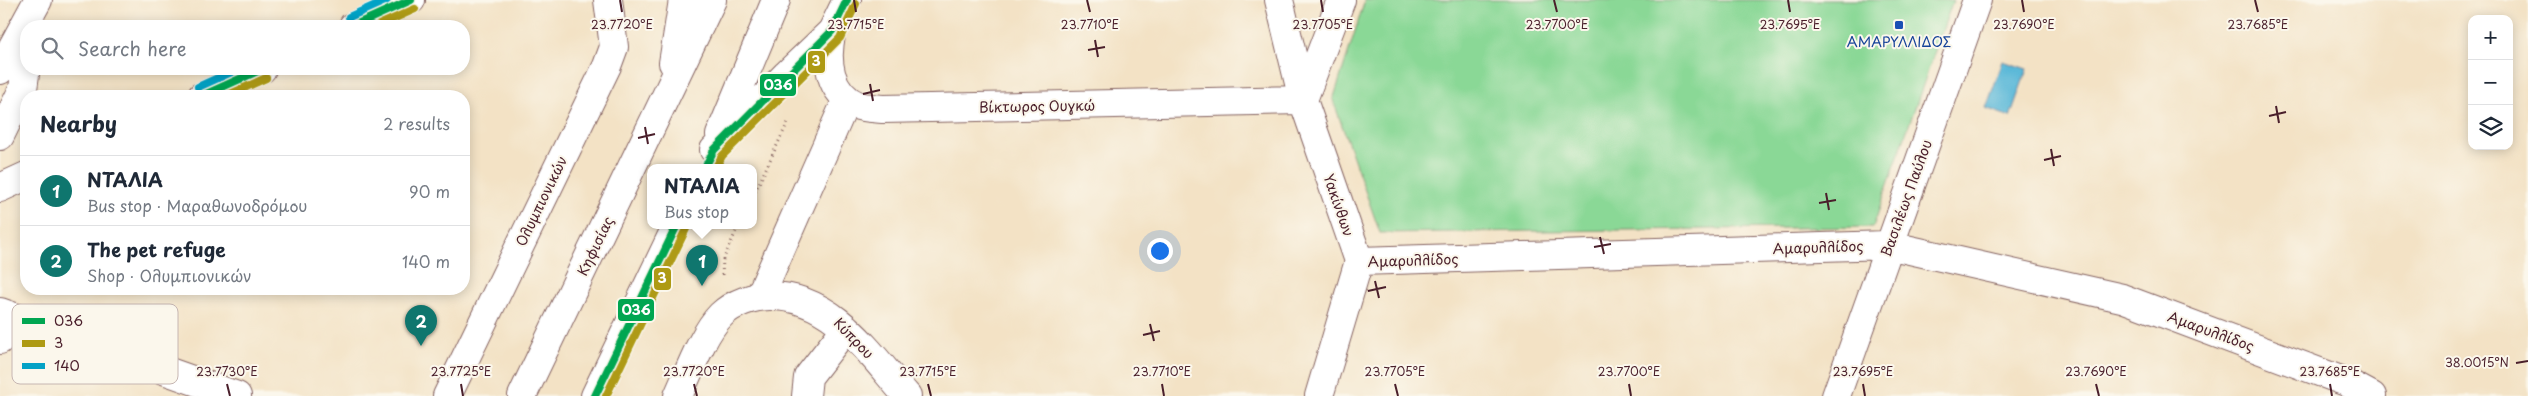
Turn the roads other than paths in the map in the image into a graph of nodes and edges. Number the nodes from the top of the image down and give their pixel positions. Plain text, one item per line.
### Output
1 (411, 0) edge
2 (608, 0) edge
3 (683, 0) edge
4 (712, 0) edge
5 (776, 0) edge
6 (847, 0) edge
7 (1279, 0) edge
8 (1341, 0) edge
9 (1977, 0) edge
10 (359, 17) edge
11 (832, 31) junction
12 (20, 37) edge
13 (0, 70) edge
14 (249, 75) edge
15 (215, 90) edge
16 (20, 95) edge
17 (667, 96) junction
18 (847, 99) junction
19 (1303, 100) junction
20 (0, 136) edge
21 (709, 159) edge
22 (20, 179) edge
23 (0, 188) edge
24 (675, 229) edge
25 (1888, 245) junction
26 (1358, 261) junction
27 (760, 296) junction
28 (4, 314) edge
29 (846, 328) junction
30 (0, 340) edge
31 (178, 375) edge
32 (2344, 389) edge
33 (237, 396) edge
34 (447, 396) edge
35 (522, 396) edge
36 (595, 396) edge
37 (678, 396) edge
38 (806, 396) edge
39 (907, 396) edge
40 (1318, 396) edge
41 (1836, 396) edge
42 (2372, 396) edge

1 - 10 street
2 - 34 street, Ολυμπιονικών
3 - 17 street, Κηφισίας
4 - 17 street, Κηφισίας
5 - 21 street
6 - 11 street
7 - 19 street, Υακίνθων
8 - 19 street
9 - 25 street, Βασιλέως Παύλου
11 - 18 street
11 - 21 street
12 - 13 street
14 - 15 street
16 - 20 street
17 - 35 street, Κηφισίας
18 - 19 street, Βίκτωρος Ουγκώ
18 - 27 street
19 - 26 street, Υακίνθων
22 - 23 street
24 - 36 street
25 - 26 street, Αμαρυλλίδος
25 - 32 street, Αμαρυλλίδος
25 - 41 street, Βασιλέως Παύλου
26 - 40 street
27 - 29 street, Κύπρου
27 - 37 street
28 - 30 street
29 - 38 street
29 - 39 street, Κύπρου
31 - 33 street
32 - 42 street, Αμαρυλλίδος

